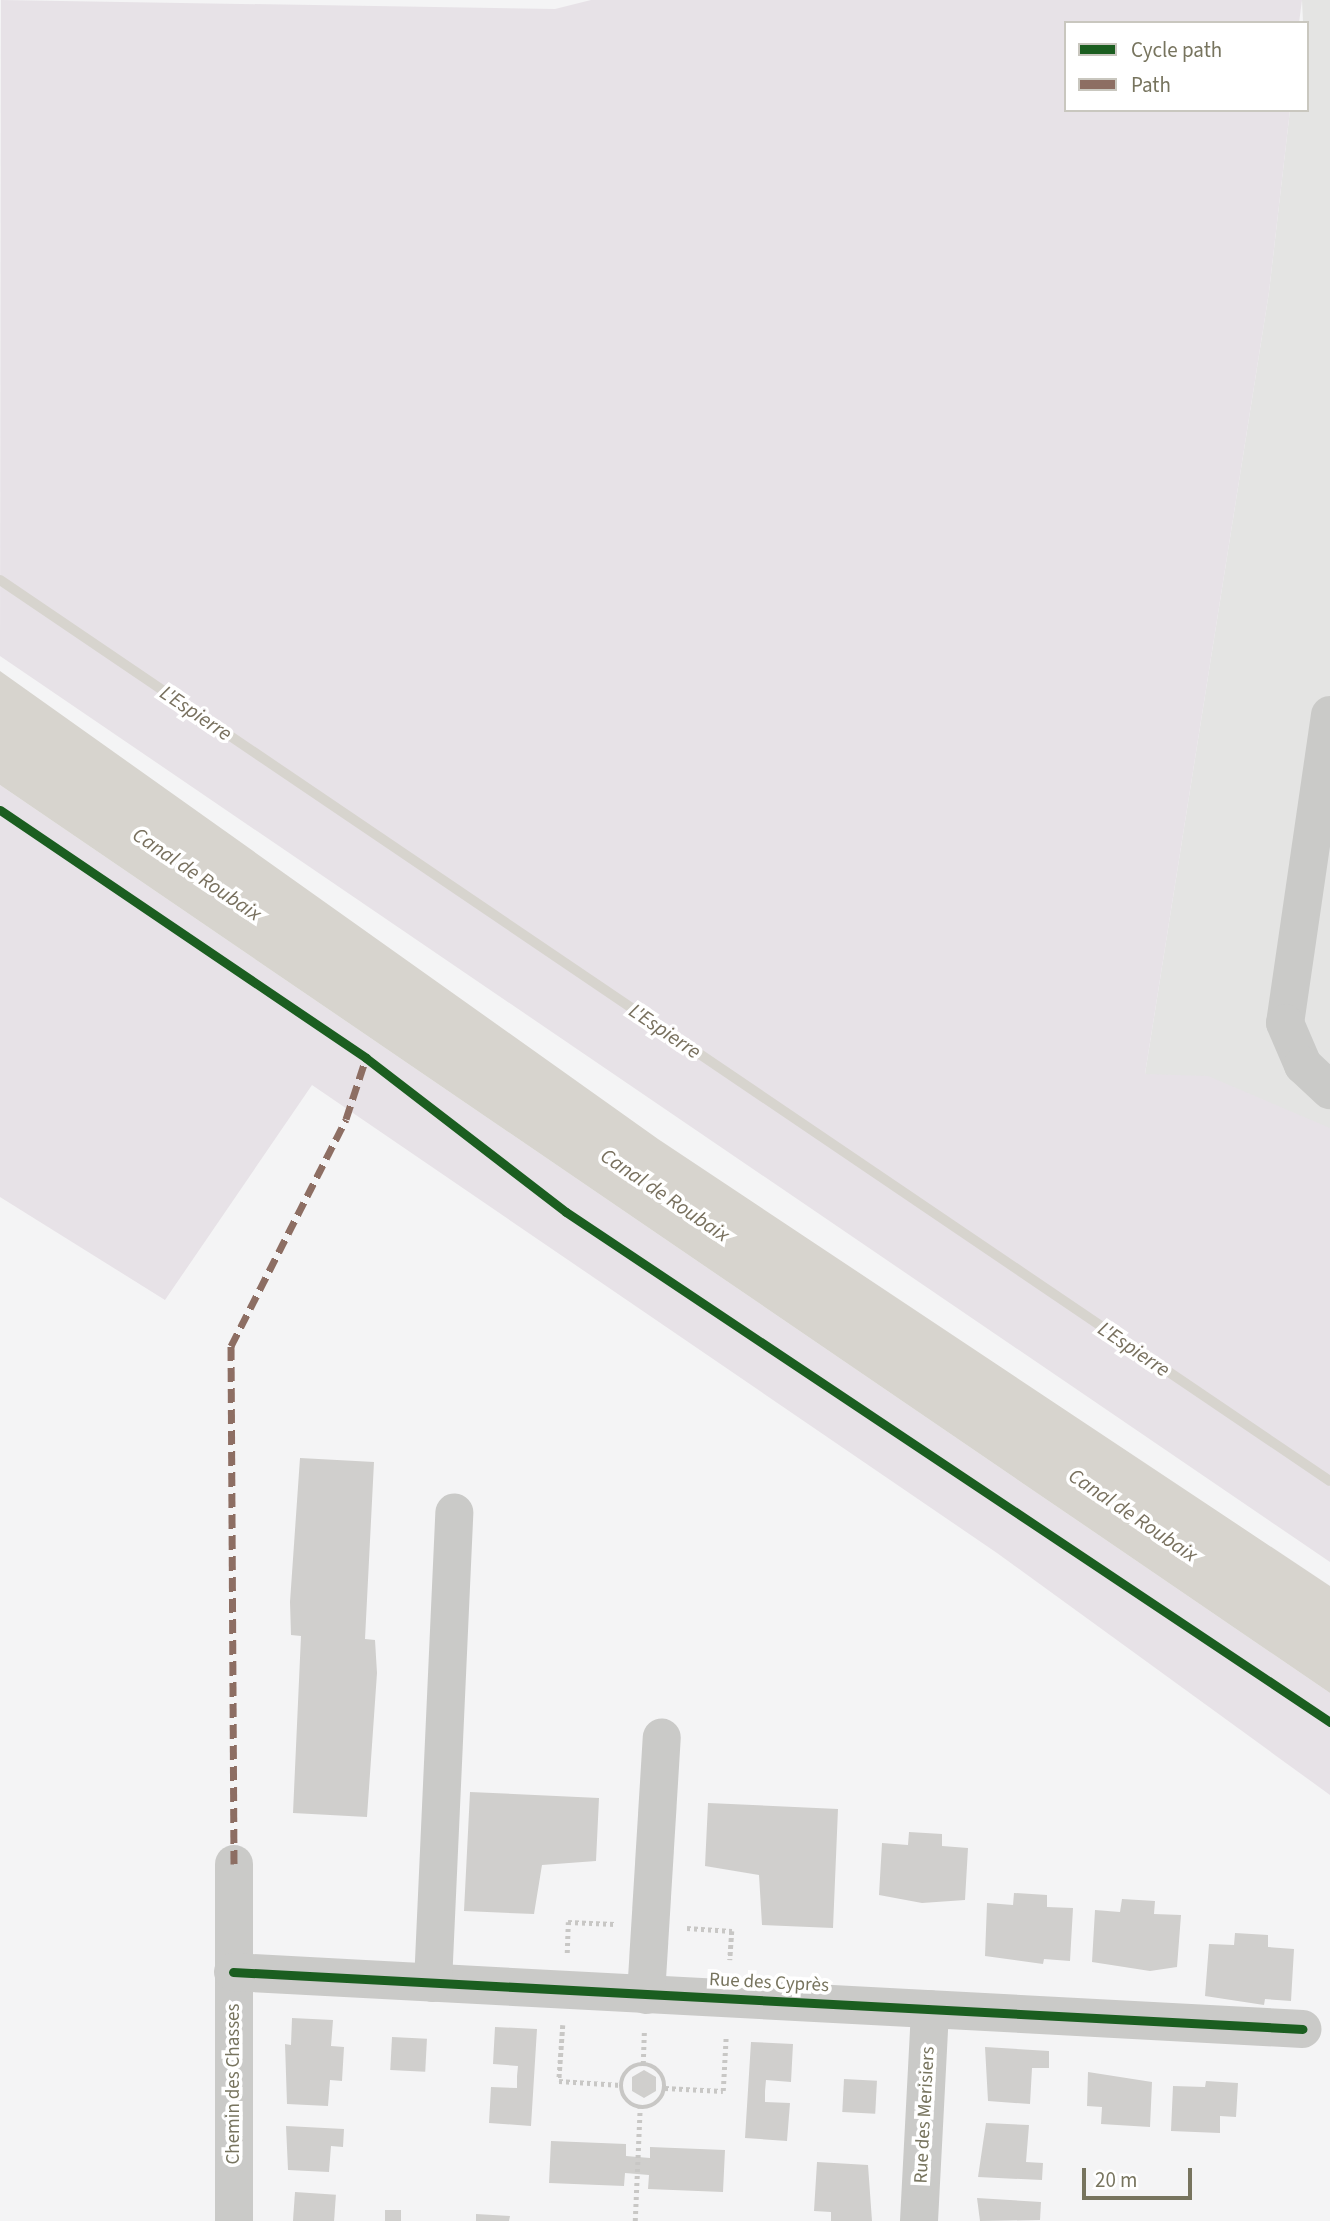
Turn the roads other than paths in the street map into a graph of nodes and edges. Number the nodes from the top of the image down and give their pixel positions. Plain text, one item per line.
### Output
1 (1330, 715) edge
2 (1330, 1090) edge
3 (454, 1512) dead end
4 (662, 1737) dead end
5 (234, 1864) dead end
6 (233, 1972) junction
7 (433, 1983) junction
8 (646, 1994) junction
9 (930, 2009) junction
10 (1302, 2029) dead end
11 (234, 2221) edge
12 (919, 2221) edge

1 - 2 street
3 - 7 street
4 - 8 street
5 - 6 street, Chemin des Chasses
6 - 7 street, Rue des Cyprès
6 - 11 street, Chemin des Chasses
7 - 8 street, Rue des Cyprès
8 - 9 street, Rue des Cyprès
9 - 10 street, Rue des Cyprès
9 - 12 street, Rue des Merisiers

